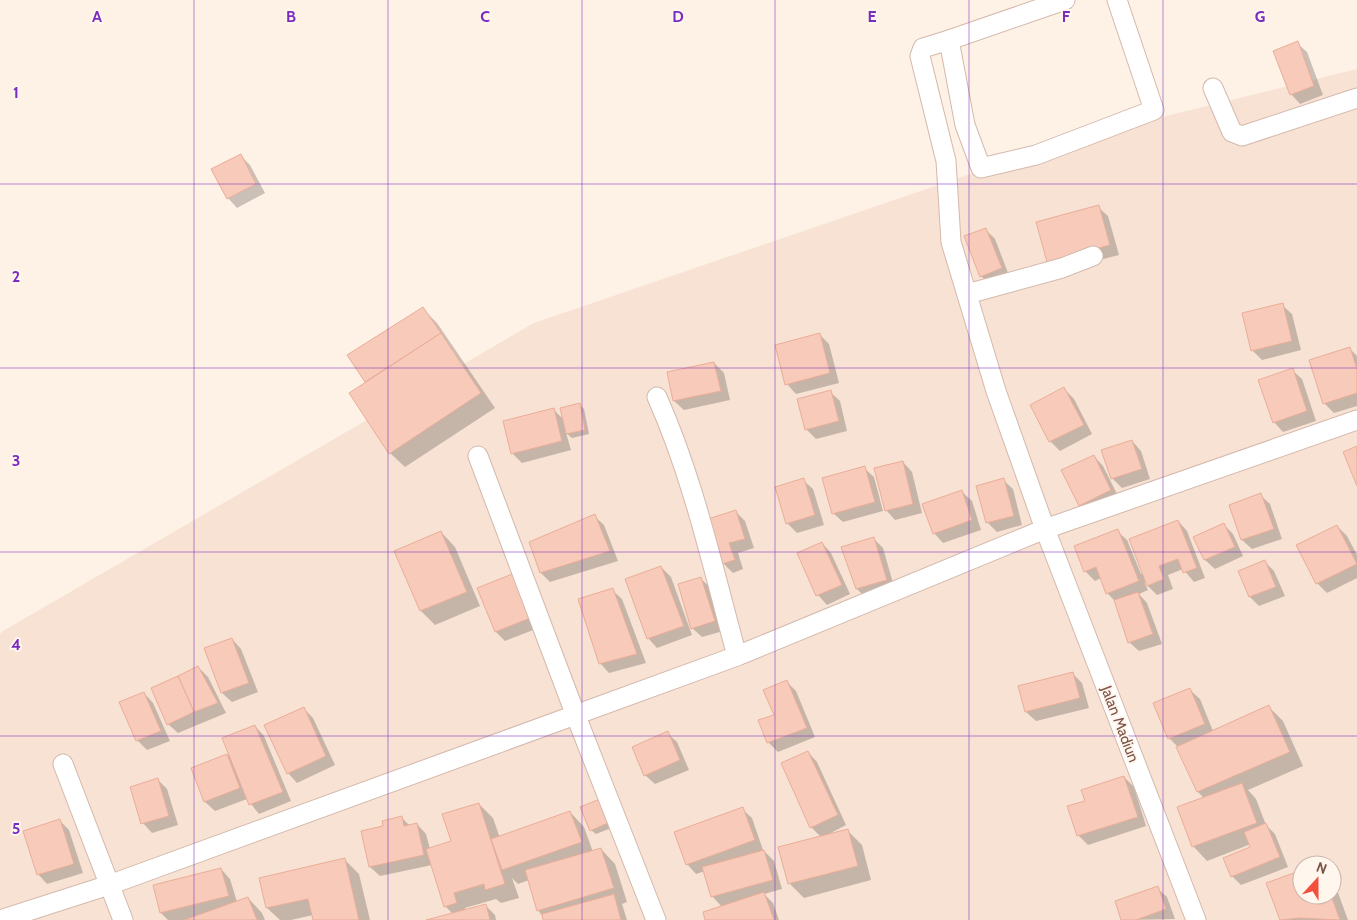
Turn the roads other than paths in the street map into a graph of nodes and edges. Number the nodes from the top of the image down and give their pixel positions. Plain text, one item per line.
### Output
1 (1065, 0) edge
2 (1117, 0) edge
3 (949, 40) junction
4 (1213, 88) dead end
5 (1357, 98) edge
6 (1093, 256) dead end
7 (967, 294) junction
8 (657, 397) dead end
9 (1357, 420) edge
10 (478, 456) dead end
11 (1045, 528) junction
12 (737, 656) junction
13 (576, 716) junction
14 (63, 764) dead end
15 (109, 885) junction
16 (0, 920) edge
17 (122, 920) edge
18 (656, 920) edge
19 (1196, 920) edge

1 - 3 street
2 - 3 street
3 - 7 street, Jalan Madiun
4 - 5 street
6 - 7 street
7 - 11 street, Jalan Madiun
8 - 12 street
9 - 11 street
10 - 13 street
11 - 12 street
11 - 19 street, Jalan Madiun
12 - 13 street
13 - 15 street
13 - 18 street
14 - 15 street
15 - 16 street
15 - 17 street

